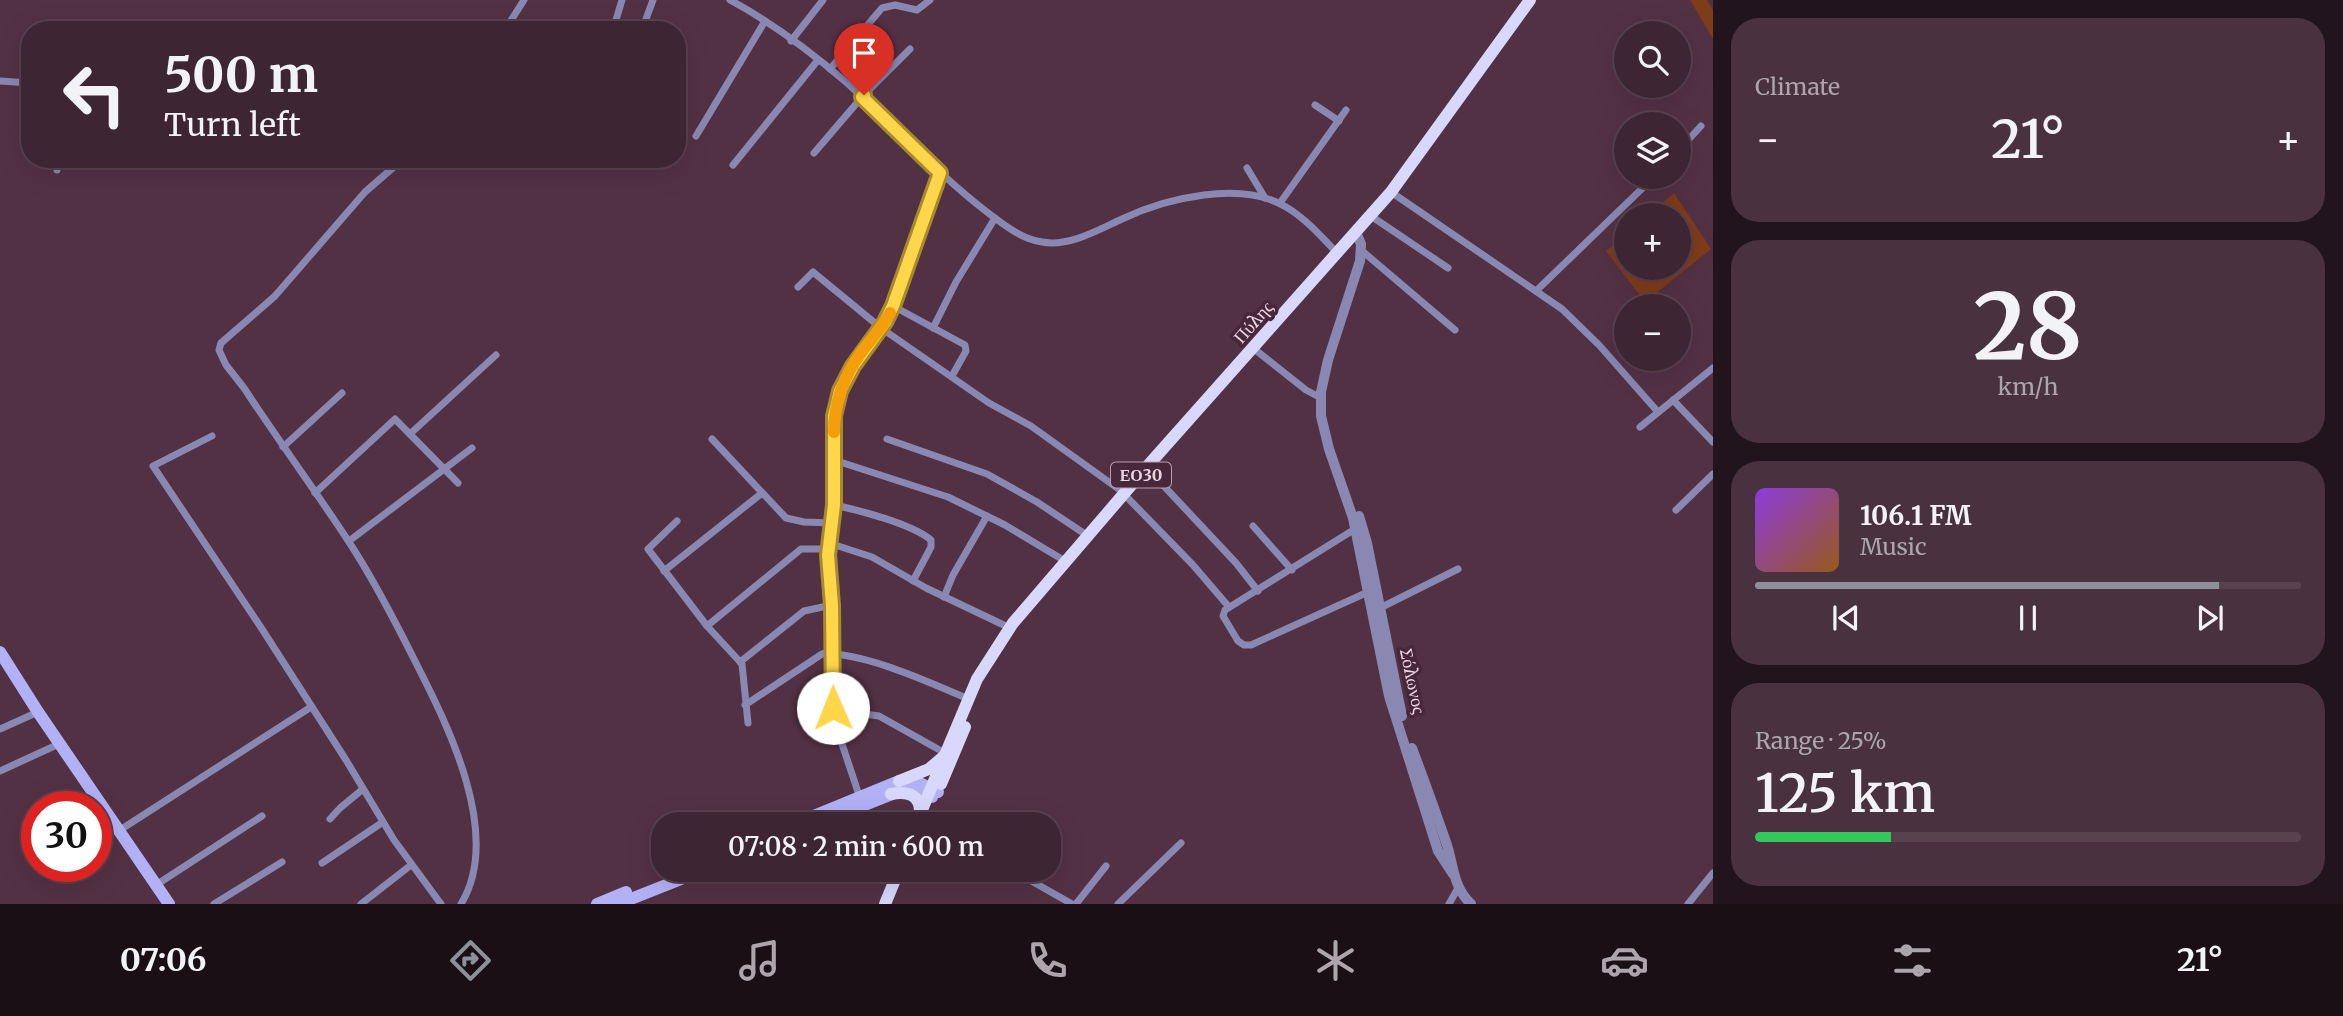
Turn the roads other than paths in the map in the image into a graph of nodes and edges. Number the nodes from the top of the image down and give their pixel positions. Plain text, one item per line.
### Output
1 (524, 0) edge
2 (622, 0) edge
3 (653, 0) edge
4 (730, 0) edge
5 (823, 0) edge
6 (930, 0) edge
7 (1530, 0) edge
8 (902, 3) edge
9 (511, 21) edge
10 (616, 21) edge
11 (645, 21) edge
12 (765, 21) junction
13 (792, 41) junction
14 (910, 49) dead end
15 (818, 60) junction
16 (830, 69) junction
17 (0, 82) edge
18 (21, 83) edge
19 (862, 97) junction
20 (1315, 106) dead end
21 (1346, 110) dead end
22 (1339, 121) junction
23 (1701, 126) dead end
24 (696, 136) dead end
25 (1691, 137) edge
26 (814, 153) dead end
27 (733, 165) dead end
28 (393, 168) edge
29 (1247, 168) dead end
30 (940, 173) junction
31 (1642, 189) edge
32 (1391, 192) junction
33 (1265, 198) junction
34 (1280, 204) junction
35 (1371, 216) junction
36 (995, 218) junction
37 (1356, 232) junction
38 (1361, 250) junction
39 (1337, 253) junction
40 (1448, 268) dead end
41 (798, 287) dead end
42 (1536, 291) junction
43 (893, 306) junction
44 (881, 328) junction
45 (933, 328) junction
46 (1455, 330) dead end
47 (1253, 348) junction
48 (496, 355) dead end
49 (1713, 368) edge
50 (952, 376) junction
51 (342, 393) dead end
52 (1321, 398) junction
53 (1673, 400) junction
54 (1658, 412) junction
55 (1640, 427) dead end
56 (410, 434) junction
57 (212, 436) dead end
58 (712, 439) dead end
59 (887, 439) dead end
60 (1713, 442) edge
61 (283, 447) junction
62 (472, 448) dead end
63 (834, 460) junction
64 (1147, 468) junction
65 (444, 469) junction
66 (1713, 474) edge
67 (458, 483) dead end
68 (315, 493) junction
69 (762, 493) junction
70 (1125, 494) junction
71 (1346, 494) junction
72 (834, 505) junction
73 (1676, 510) dead end
74 (987, 516) junction
75 (677, 521) dead end
76 (832, 523) junction
77 (1253, 526) dead end
78 (1355, 529) junction
79 (1088, 536) junction
80 (349, 541) junction
81 (829, 546) junction
82 (1065, 561) junction
83 (1458, 569) dead end
84 (1292, 570) junction
85 (664, 571) junction
86 (913, 581) junction
87 (1251, 582) junction
88 (1258, 591) junction
89 (1368, 592) junction
90 (1249, 596) junction
91 (944, 597) junction
92 (832, 605) junction
93 (1229, 607) junction
94 (1380, 607) junction
95 (707, 626) junction
96 (1010, 628) junction
97 (0, 652) edge
98 (833, 652) junction
99 (991, 658) junction
100 (740, 662) junction
101 (969, 699) junction
102 (745, 705) junction
103 (312, 707) junction
104 (38, 712) junction
105 (834, 714) junction
106 (748, 723) dead end
107 (0, 729) edge
108 (59, 744) junction
109 (944, 755) junction
110 (0, 771) edge
111 (899, 781) junction
112 (363, 789) junction
113 (933, 793) junction
114 (891, 794) junction
115 (860, 797) junction
116 (823, 812) edge
117 (847, 812) edge
118 (921, 812) edge
119 (926, 812) edge
120 (262, 816) dead end
121 (330, 819) dead end
122 (383, 822) junction
123 (120, 830) junction
124 (1181, 843) dead end
125 (282, 862) dead end
126 (322, 863) dead end
127 (411, 865) junction
128 (1106, 866) dead end
129 (1713, 873) edge
130 (1453, 874) junction
131 (651, 882) edge
132 (674, 882) edge
133 (894, 882) edge
134 (902, 882) edge
135 (1034, 882) edge
136 (156, 885) junction
137 (1458, 888) junction
138 (169, 904) edge
139 (214, 904) edge
140 (360, 904) edge
141 (441, 904) edge
142 (461, 904) edge
143 (597, 904) edge
144 (618, 904) edge
145 (885, 904) edge
146 (893, 904) edge
147 (1074, 904) edge
148 (1118, 904) edge
149 (1449, 904) edge
150 (1471, 904) edge
151 (1688, 904) edge

1 - 9 street
2 - 10 street
3 - 11 street
4 - 12 street
5 - 13 street
6 - 8 street
7 - 32 main road, Πύλης / ΕΟ30
8 - 16 street
12 - 13 street
12 - 24 street
13 - 15 street
14 - 19 street
15 - 16 street
15 - 27 street
16 - 19 street
17 - 18 street
19 - 26 street
19 - 30 street
20 - 22 street
21 - 22 street
22 - 34 street
23 - 25 street
28 - 61 street
29 - 33 street
30 - 36 street
30 - 43 street
31 - 42 street
32 - 35 main road, Πύλης / ΕΟ30
32 - 42 street
33 - 34 street
33 - 36 street
34 - 39 street
35 - 37 main road, Πύλης / ΕΟ30
35 - 40 street
36 - 45 street
37 - 38 street
37 - 39 main road, Πύλης / ΕΟ30
38 - 46 street
38 - 52 street, Σόλωνος
39 - 47 main road, Πύλης / ΕΟ30
41 - 44 street
42 - 54 street
43 - 44 street
43 - 45 street
44 - 50 street
44 - 63 street
45 - 50 street
47 - 52 street
47 - 64 main road, Πύλης / ΕΟ30
48 - 56 street
49 - 53 street
50 - 70 street
51 - 61 street
52 - 71 street, Σόλωνος
53 - 54 street
53 - 60 street
54 - 55 street
56 - 65 street
56 - 68 street
57 - 103 street
58 - 69 street
59 - 79 street
61 - 68 street
62 - 65 street
63 - 72 street
63 - 74 street
64 - 70 main road, Πύλης / ΕΟ30
64 - 87 street
65 - 67 street
65 - 80 street
66 - 73 street
68 - 80 street
69 - 76 street
69 - 85 street
70 - 79 main road, Πύλης / ΕΟ30
70 - 93 street
71 - 78 street, Σόλωνος
71 - 94 street, Σόλωνος
72 - 76 street
72 - 86 street
74 - 82 street
74 - 91 street
75 - 85 street
76 - 81 street
77 - 84 street
78 - 84 street
78 - 89 street, Σόλωνος
79 - 82 main road, Πύλης / ΕΟ30
80 - 142 street
81 - 86 street
81 - 92 street
81 - 95 street
82 - 96 main road, Πύλης / ΕΟ30
83 - 94 street
84 - 88 street
85 - 95 street
86 - 91 street
87 - 88 street
87 - 90 street
88 - 90 street
89 - 93 street
89 - 130 street, Σόλωνος
90 - 93 street
91 - 96 street
92 - 98 street
92 - 100 street
94 - 130 street, Σόλωνος
95 - 100 street
96 - 99 main road, Πύλης / ΕΟ30
97 - 104 main road
98 - 101 street
98 - 102 street
98 - 105 street
99 - 101 main road, Πύλης / ΕΟ30
99 - 113 main road, Πύλης / ΕΟ30
100 - 102 street
101 - 109 main road, Πύλης / ΕΟ30
102 - 106 street
103 - 112 street
103 - 123 street
104 - 107 street
104 - 108 main road
105 - 109 street
105 - 115 street
108 - 110 street
108 - 123 main road
109 - 111 main road
109 - 113 main road, Πύλης / ΕΟ30
111 - 113 main road
111 - 115 main road
112 - 121 street
112 - 122 street
113 - 114 main road
113 - 119 main road, Πύλης / ΕΟ30
114 - 117 main road
114 - 118 main road
115 - 116 main road
120 - 136 street
122 - 126 street
122 - 127 street
123 - 136 main road
124 - 148 street
125 - 139 street
127 - 140 street
127 - 141 street
128 - 147 street
129 - 151 street
130 - 137 street, Σόλωνος
131 - 143 main road
132 - 144 main road
133 - 145 main road
134 - 146 main road
135 - 147 street
136 - 138 main road
137 - 149 street
137 - 150 street, Σόλωνος

